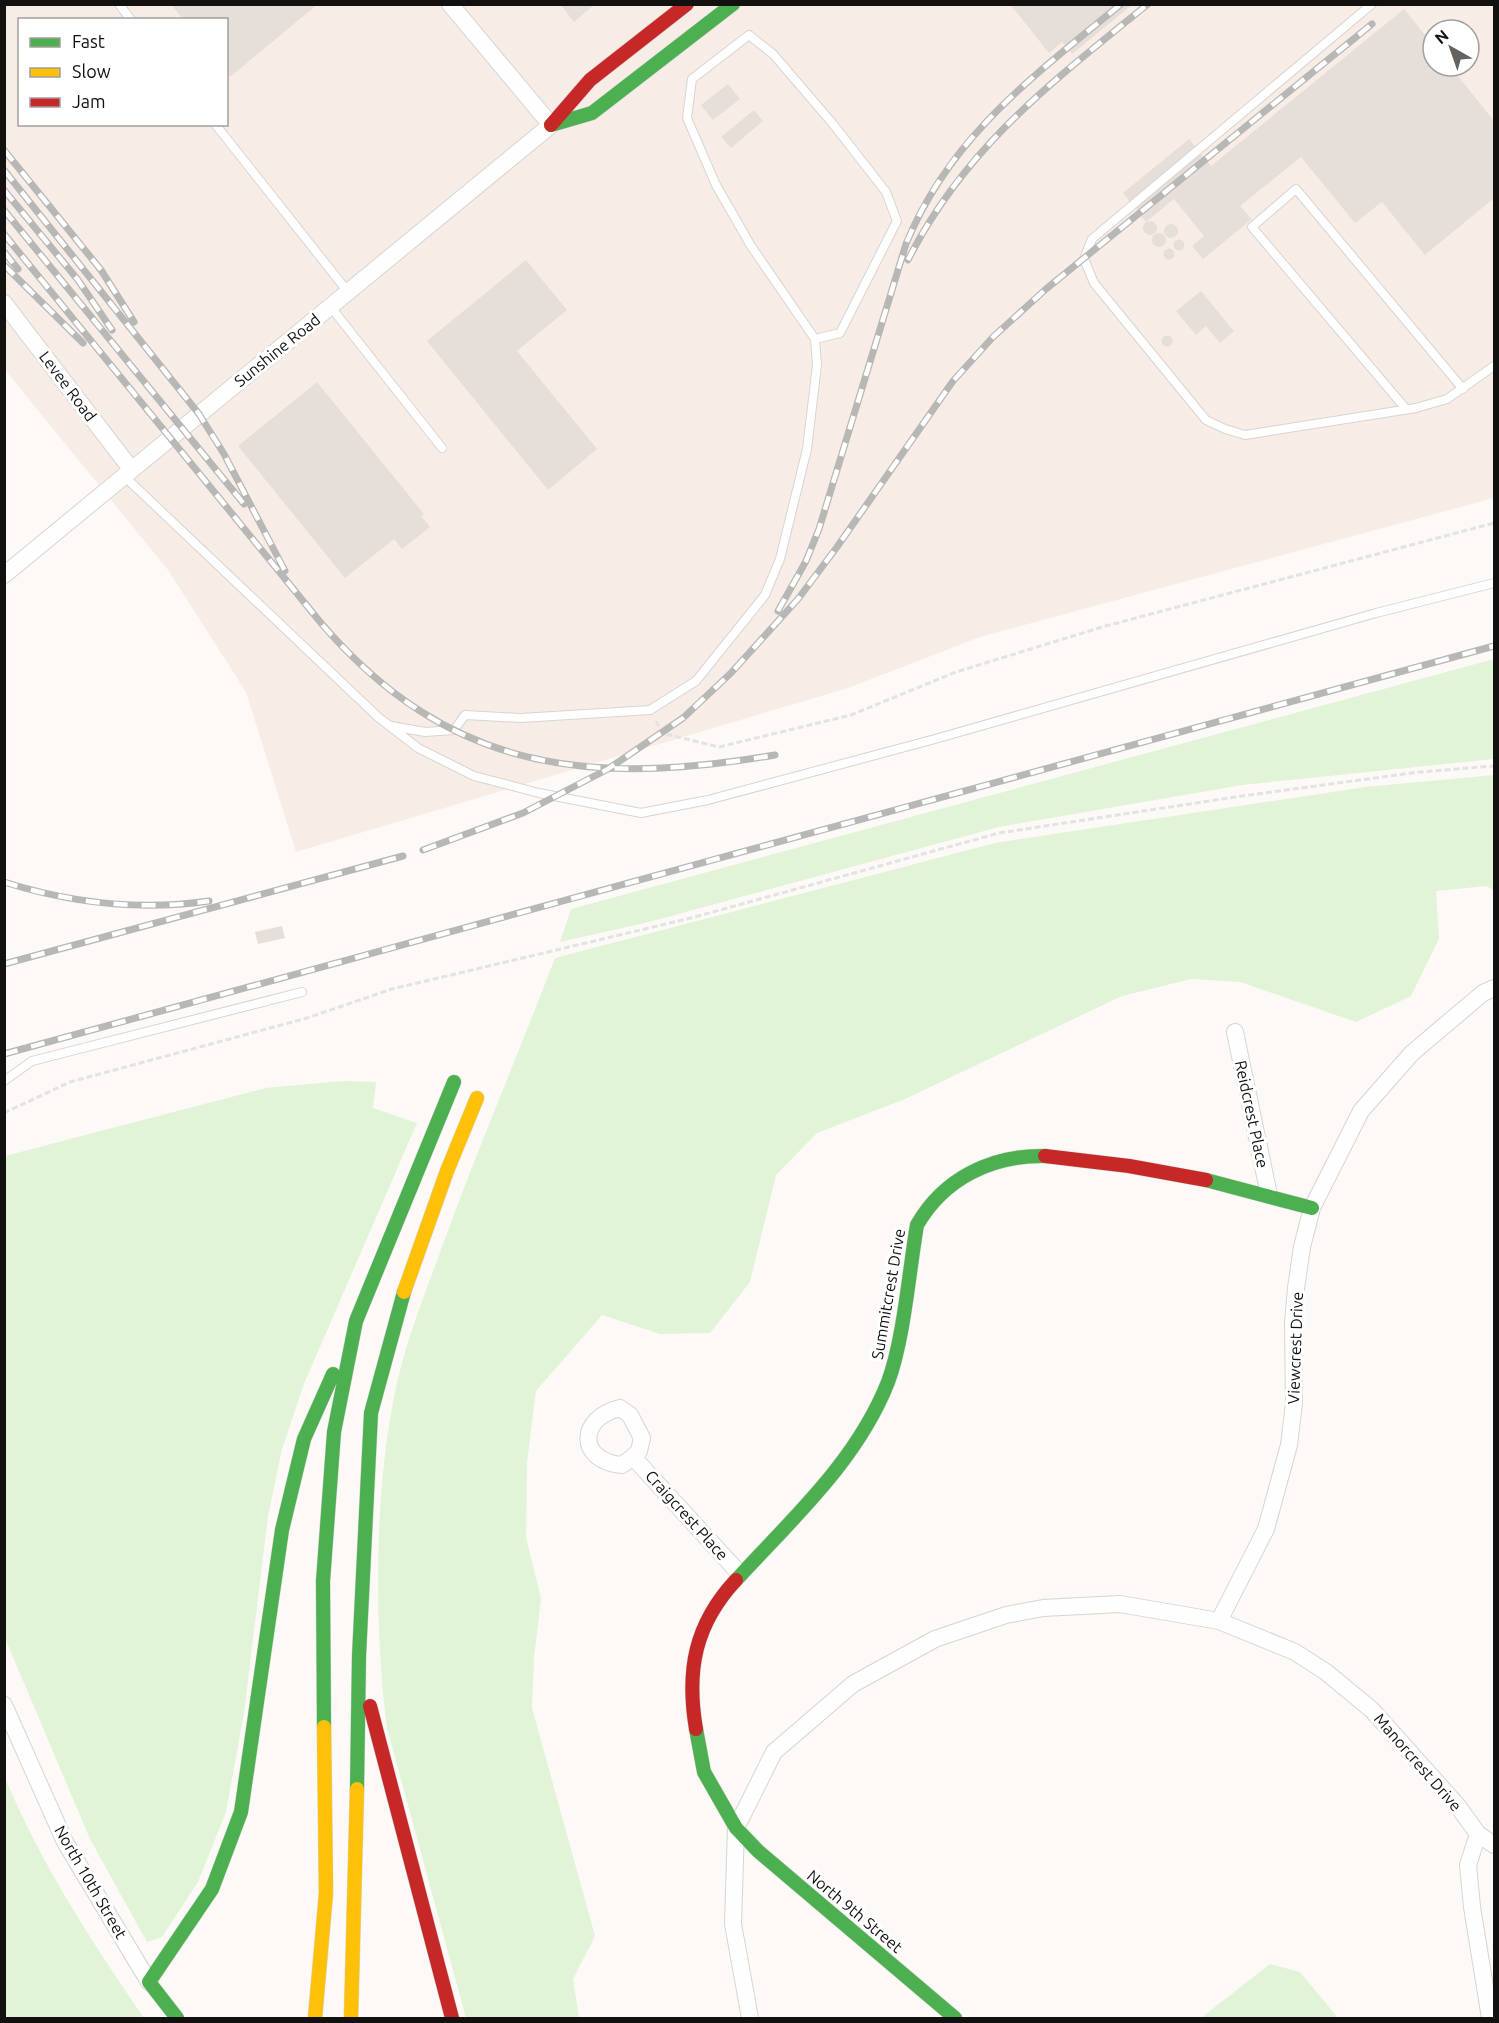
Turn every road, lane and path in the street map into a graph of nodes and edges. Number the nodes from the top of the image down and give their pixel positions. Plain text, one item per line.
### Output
1 (119, 4) edge
2 (450, 4) edge
3 (687, 4) edge
4 (733, 4) edge
5 (1372, 4) edge
6 (130, 18) edge
7 (550, 125) junction
8 (217, 126) edge
9 (348, 292) junction
10 (4, 303) edge
11 (330, 306) junction
12 (815, 339) junction
13 (1494, 366) edge
14 (1463, 389) junction
15 (1406, 410) junction
16 (442, 448) dead end
17 (127, 472) junction
18 (1494, 523) edge
19 (4, 575) edge
20 (1494, 583) edge
21 (650, 710) junction
22 (388, 725) junction
23 (1494, 766) edge
24 (1494, 988) edge
25 (302, 992) dead end
26 (1235, 1032) dead end
27 (4, 1081) edge
28 (454, 1082) dead end
29 (477, 1098) dead end
30 (4, 1113) edge
31 (1269, 1195) junction
32 (1312, 1208) junction
33 (356, 1321) junction
34 (633, 1456) dead end
35 (740, 1574) junction
36 (1219, 1621) junction
37 (359, 1656) junction
38 (4, 1705) edge
39 (736, 1828) junction
40 (1478, 1834) junction
41 (1494, 1845) edge
42 (149, 1982) junction
43 (177, 2019) edge
44 (315, 2019) edge
45 (351, 2019) edge
46 (452, 2019) edge
47 (750, 2019) edge
48 (955, 2019) edge
49 (1490, 2019) edge

1 - 6 lane
2 - 7 street
3 - 7 main road, Sunshine Road
4 - 7 main road, Sunshine Road
5 - 15 lane
7 - 9 street, Sunshine Road
8 - 9 lane
9 - 11 street, Sunshine Road
10 - 17 street, Levee Road
11 - 16 lane
11 - 17 street, Sunshine Road
12 - 12 lane
12 - 21 lane
13 - 14 lane
14 - 15 lane
14 - 15 lane
17 - 19 street, Sunshine Road
17 - 22 lane
18 - 21 path
20 - 22 lane
21 - 22 lane
23 - 30 path
24 - 32 street, Viewcrest Drive
25 - 27 lane
26 - 31 street, Reidcrest Place
28 - 33 main road
29 - 37 main road
31 - 32 main road, Summitcrest Drive
31 - 35 main road, Summitcrest Drive
32 - 36 street, Viewcrest Drive
33 - 42 main road
33 - 44 main road
34 - 35 street, Craigcrest Place
35 - 39 main road, Summitcrest Drive
36 - 39 street, Manorcrest Drive
36 - 40 street, Manorcrest Drive
37 - 45 main road
37 - 46 main road
38 - 42 street, North 10th Street
39 - 47 street, Manorcrest Drive
39 - 48 main road, North 9th Street
40 - 41 street, Manorcrest Drive
40 - 49 street
42 - 43 main road, North 10th Street

